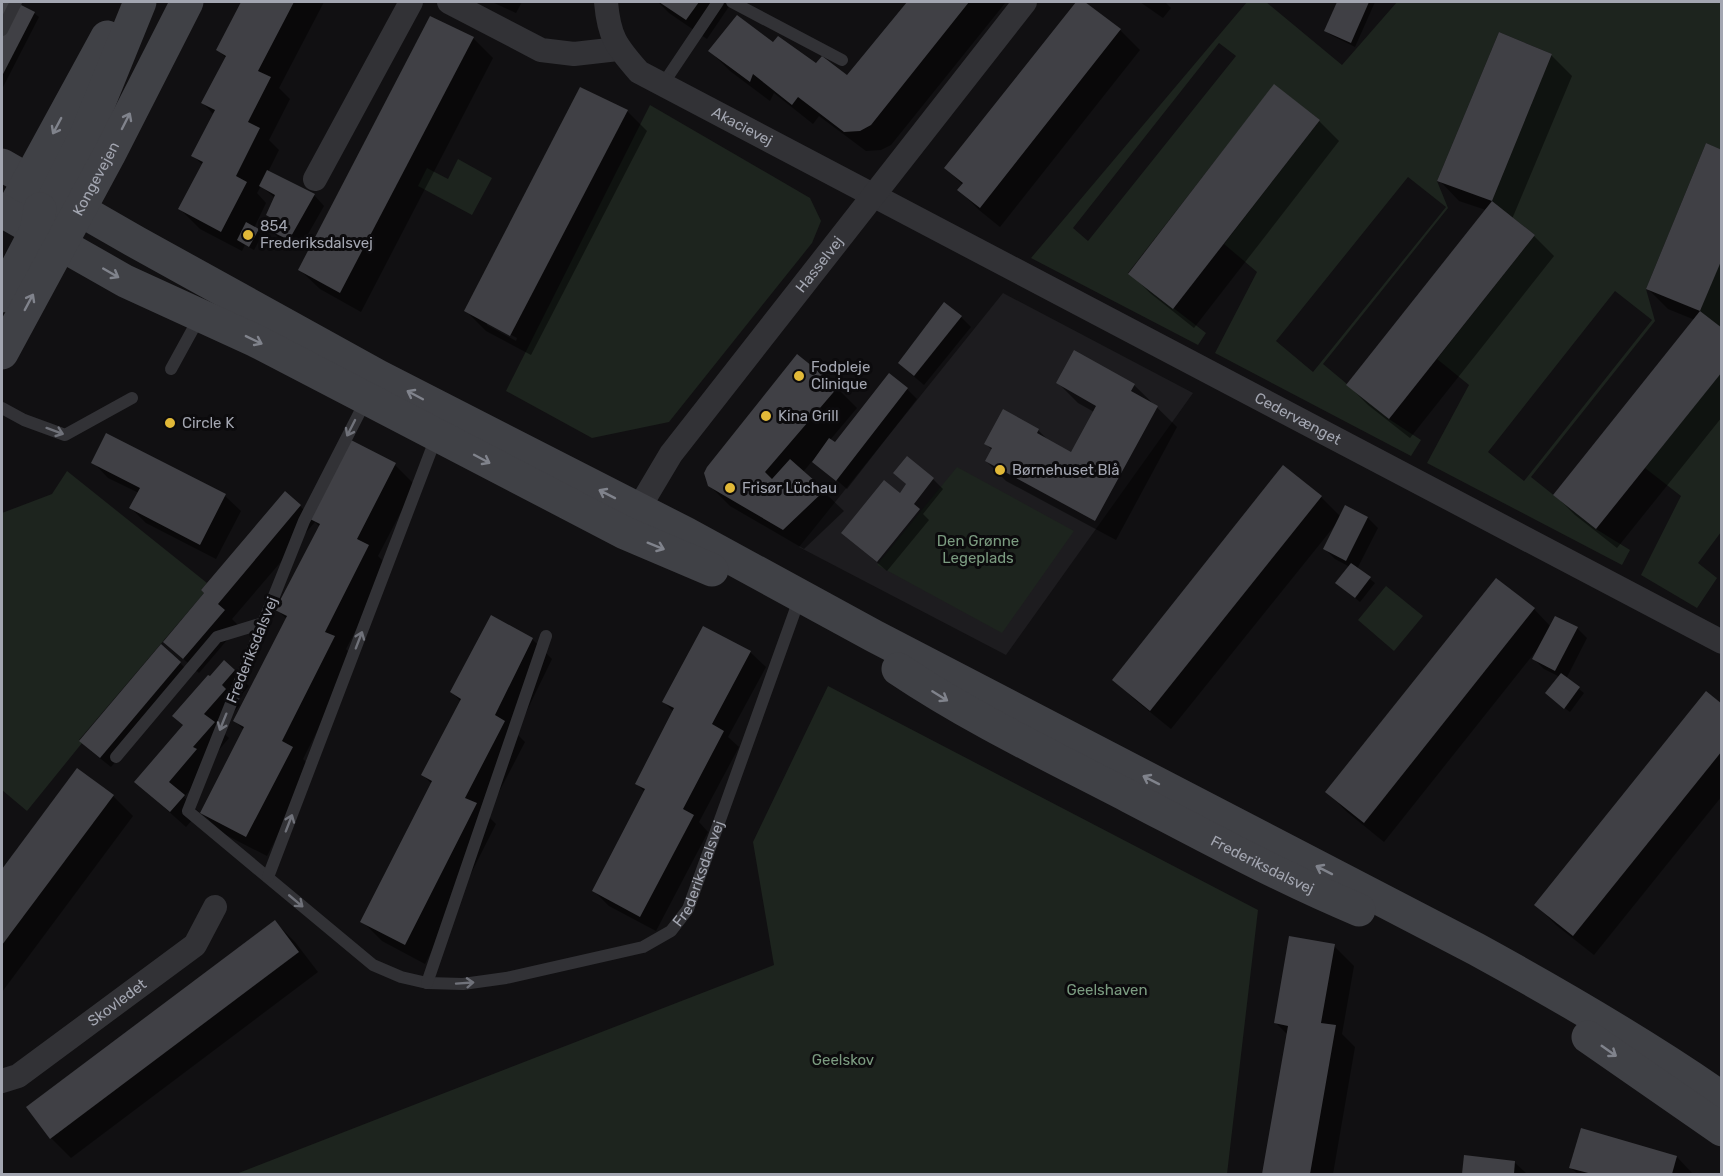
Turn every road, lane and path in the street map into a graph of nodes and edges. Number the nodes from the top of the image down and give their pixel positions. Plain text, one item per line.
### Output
1 (16, 2) edge
2 (126, 2) edge
3 (140, 2) edge
4 (187, 2) edge
5 (411, 2) edge
6 (449, 2) edge
7 (606, 2) edge
8 (718, 2) edge
9 (732, 2) edge
10 (1025, 2) edge
11 (2, 30) edge
12 (618, 49) junction
13 (842, 60) dead end
14 (663, 84) junction
15 (315, 179) dead end
16 (41, 188) edge
17 (874, 194) junction
18 (22, 227) edge
19 (2, 296) edge
20 (209, 300) junction
21 (2, 353) edge
22 (171, 369) dead end
23 (373, 387) junction
24 (132, 398) dead end
25 (2, 408) edge
26 (441, 423) junction
27 (631, 521) junction
28 (798, 604) junction
29 (263, 623) junction
30 (546, 636) dead end
31 (1722, 642) edge
32 (116, 757) dead end
33 (268, 877) junction
34 (215, 907) dead end
35 (427, 983) junction
36 (2, 1081) edge
37 (1722, 1098) edge
38 (1722, 1130) edge

1 - 11 lane
2 -> 16 street, Kongevejen
3 - 16 street
16 -> 4 street, Kongevejen
5 - 15 street
6 - 12 street
7 - 12 street, Akacievej
8 - 14 lane
9 - 13 lane
10 - 17 street, Hasselvej
12 - 14 street, Akacievej
14 - 17 street, Akacievej
16 - 18 street, Kongevejen
16 - 18 street, Kongevejen
16 - 20 street, Frederiksdalsvej
17 - 27 street, Hasselvej
17 - 31 street, Cedervænget
18 - 19 street
18 -> 20 street, Frederiksdalsvej
21 -> 18 street, Kongevejen
20 - 22 lane
20 - 23 street, Frederiksdalsvej
23 - 26 street, Frederiksdalsvej
23 -> 29 lane, Frederiksdalsvej
25 -> 24 lane
26 - 27 street, Frederiksdalsvej
33 -> 26 lane
27 - 28 street, Frederiksdalsvej
35 -> 28 lane, Frederiksdalsvej
37 -> 28 street, Frederiksdalsvej
28 -> 38 street, Frederiksdalsvej
29 - 32 lane
29 -> 33 lane, Frederiksdalsvej
30 - 35 lane
33 -> 35 lane, Frederiksdalsvej
34 - 36 street, Skovledet

